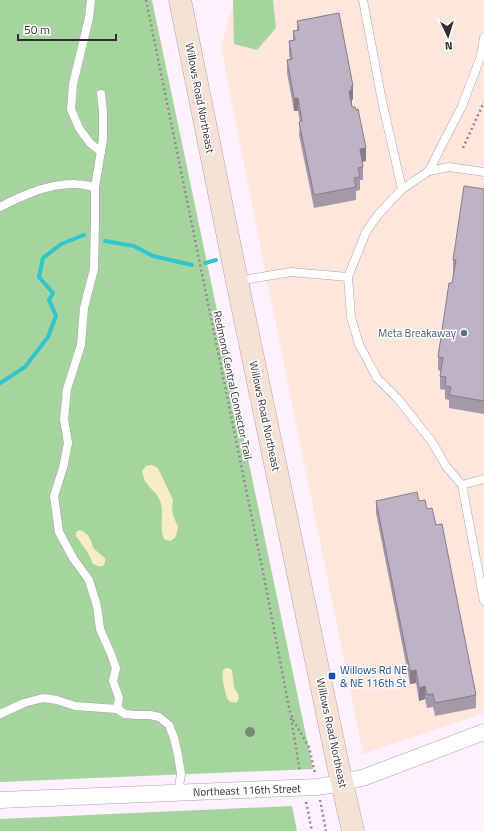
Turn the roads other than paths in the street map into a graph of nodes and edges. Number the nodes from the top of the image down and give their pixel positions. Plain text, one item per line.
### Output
1 (91, 0) edge
2 (180, 0) edge
3 (363, 0) edge
4 (484, 38) edge
5 (102, 94) dead end
6 (101, 152) junction
7 (429, 171) junction
8 (484, 172) edge
9 (95, 187) junction
10 (402, 189) junction
11 (0, 207) edge
12 (348, 277) junction
13 (237, 281) junction
14 (484, 479) edge
15 (462, 484) junction
16 (484, 601) edge
17 (117, 709) junction
18 (0, 714) edge
19 (484, 732) edge
20 (342, 783) junction
21 (178, 793) junction
22 (0, 800) edge
23 (354, 831) edge

1 - 6 lane
2 - 13 main road, Willows Road Northeast
3 - 10 lane
4 - 7 lane
5 - 6 lane
6 - 9 lane
7 - 8 lane
7 - 10 lane
9 - 11 lane
9 - 17 lane
10 - 12 lane
12 - 13 lane
12 - 15 lane
13 - 20 main road, Willows Road Northeast
14 - 15 lane
15 - 16 lane
17 - 18 lane
17 - 21 lane
19 - 20 street, Northeast 116th Street
20 - 21 street, Northeast 116th Street
20 - 23 main road, Willows Road Northeast
21 - 22 street, Northeast 116th Street

